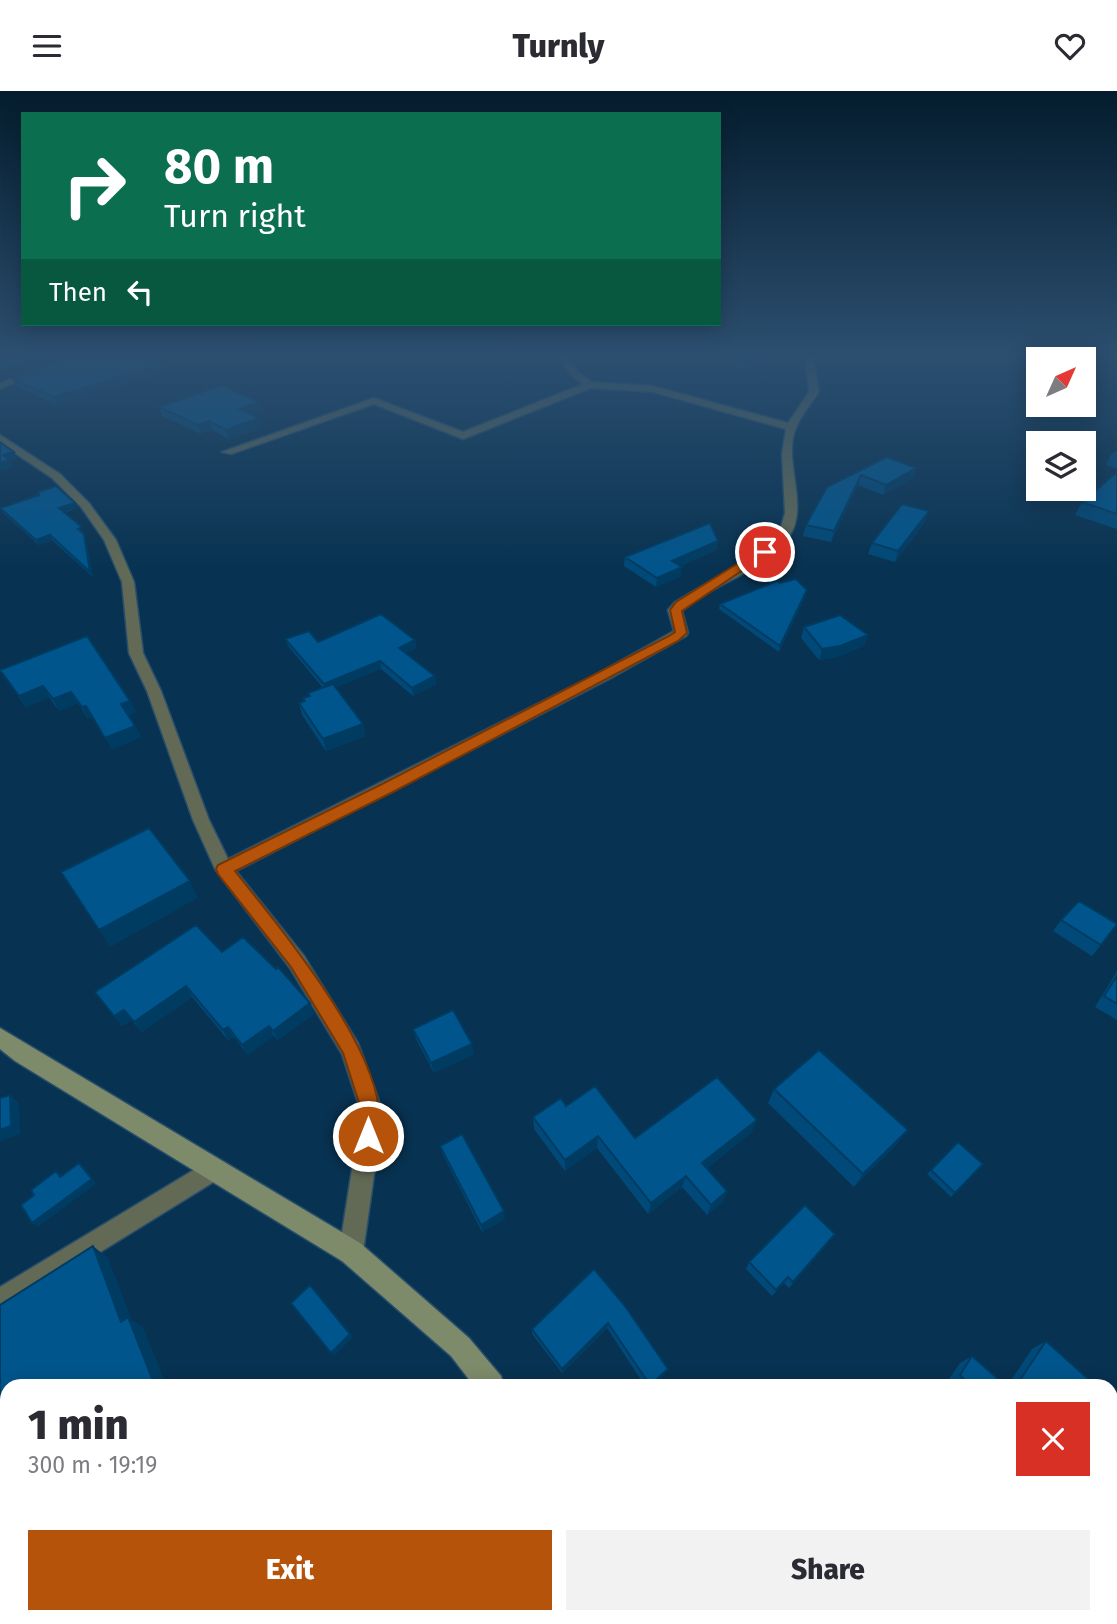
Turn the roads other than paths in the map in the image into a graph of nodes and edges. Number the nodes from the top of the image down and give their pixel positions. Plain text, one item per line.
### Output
1 (791, 427) edge
2 (298, 428) edge
3 (441, 428) edge
4 (484, 428) edge
5 (0, 437) edge
6 (227, 452) dead end
7 (224, 869) junction
8 (0, 1037) edge
9 (212, 1170) junction
10 (351, 1252) junction
11 (0, 1301) edge
12 (485, 1379) edge

1 - 7 street
2 - 6 street
3 - 4 street
5 - 7 street
7 - 10 street
8 - 9 street
9 - 10 street
9 - 11 street
10 - 12 street

